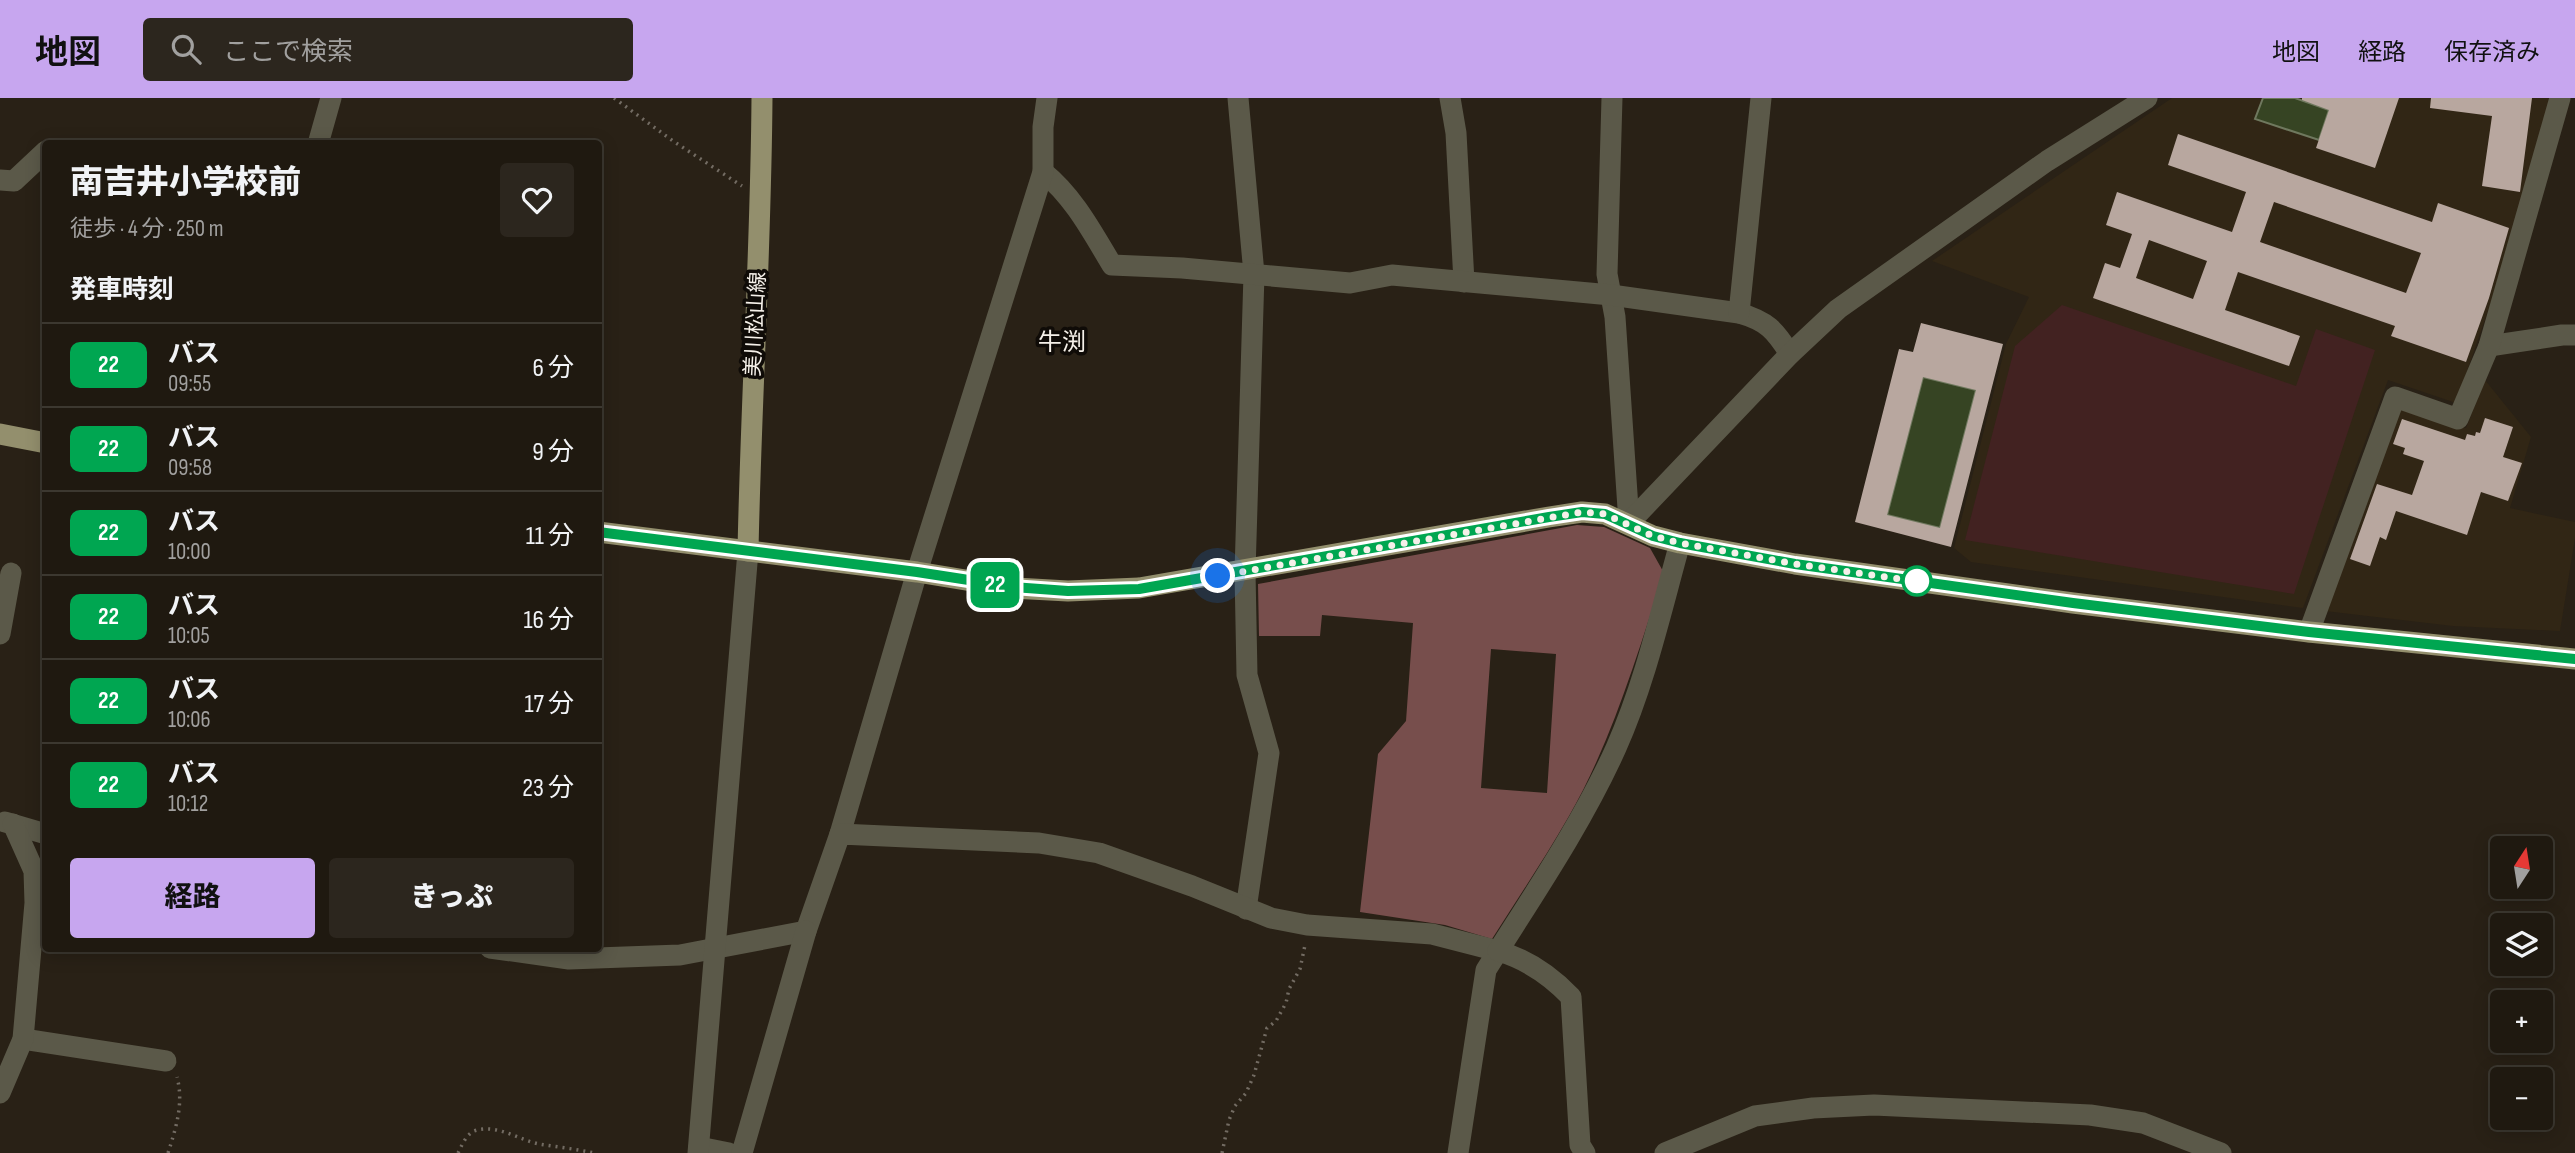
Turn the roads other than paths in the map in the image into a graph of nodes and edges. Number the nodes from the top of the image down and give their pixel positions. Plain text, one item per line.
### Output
1 (331, 98) edge
2 (762, 98) edge
3 (1047, 98) edge
4 (1238, 98) edge
5 (1450, 98) edge
6 (1612, 98) edge
7 (1761, 98) edge
8 (2147, 98) edge
9 (2560, 98) edge
10 (319, 140) edge
11 (42, 155) edge
12 (1043, 172) junction
13 (0, 180) edge
14 (1254, 274) junction
15 (1464, 282) junction
16 (1611, 295) junction
17 (1739, 313) junction
18 (2575, 335) edge
19 (2488, 346) junction
20 (1790, 354) junction
21 (0, 434) edge
22 (42, 442) edge
23 (1629, 523) junction
24 (602, 533) edge
25 (1680, 543) junction
26 (748, 551) junction
27 (917, 572) junction
28 (1245, 572) junction
29 (12, 573) dead end
30 (2309, 632) junction
31 (0, 634) edge
32 (2575, 659) edge
33 (7, 822) edge
34 (42, 833) edge
35 (840, 834) junction
36 (1246, 909) junction
37 (806, 932) junction
38 (716, 947) junction
39 (1498, 951) junction
40 (519, 952) edge
41 (23, 1039) junction
42 (166, 1061) road end
43 (0, 1093) edge
44 (1710, 1145) edge
45 (699, 1150) edge
46 (729, 1153) edge
47 (741, 1153) edge
48 (1458, 1153) edge
49 (1585, 1153) edge
50 (1665, 1153) edge
51 (2221, 1153) edge

1 - 10 street
2 - 26 main road, 美川松山線
3 - 12 street
4 - 14 street
5 - 15 street
6 - 16 street
7 - 17 street
8 - 20 street
9 - 19 street
11 - 13 street
12 - 14 street
12 - 27 street
14 - 15 street
14 - 28 street
15 - 16 street
16 - 17 street
16 - 23 street
17 - 20 street
18 - 19 street
19 - 30 street
20 - 23 street
21 - 22 main road
23 - 25 main road
23 - 28 main road
24 - 26 main road
25 - 30 main road
25 - 39 street
26 - 27 main road
26 - 38 street
27 - 28 main road
27 - 35 street
28 - 36 street
29 - 31 street
30 - 32 main road
33 - 34 street
33 - 41 street
35 - 36 street
35 - 37 street
36 - 39 street
37 - 38 street
37 - 47 street
38 - 40 street
38 - 45 street
39 - 48 street
39 - 49 street
41 - 42 street
41 - 43 street
44 - 50 street
44 - 51 street
45 - 46 street

